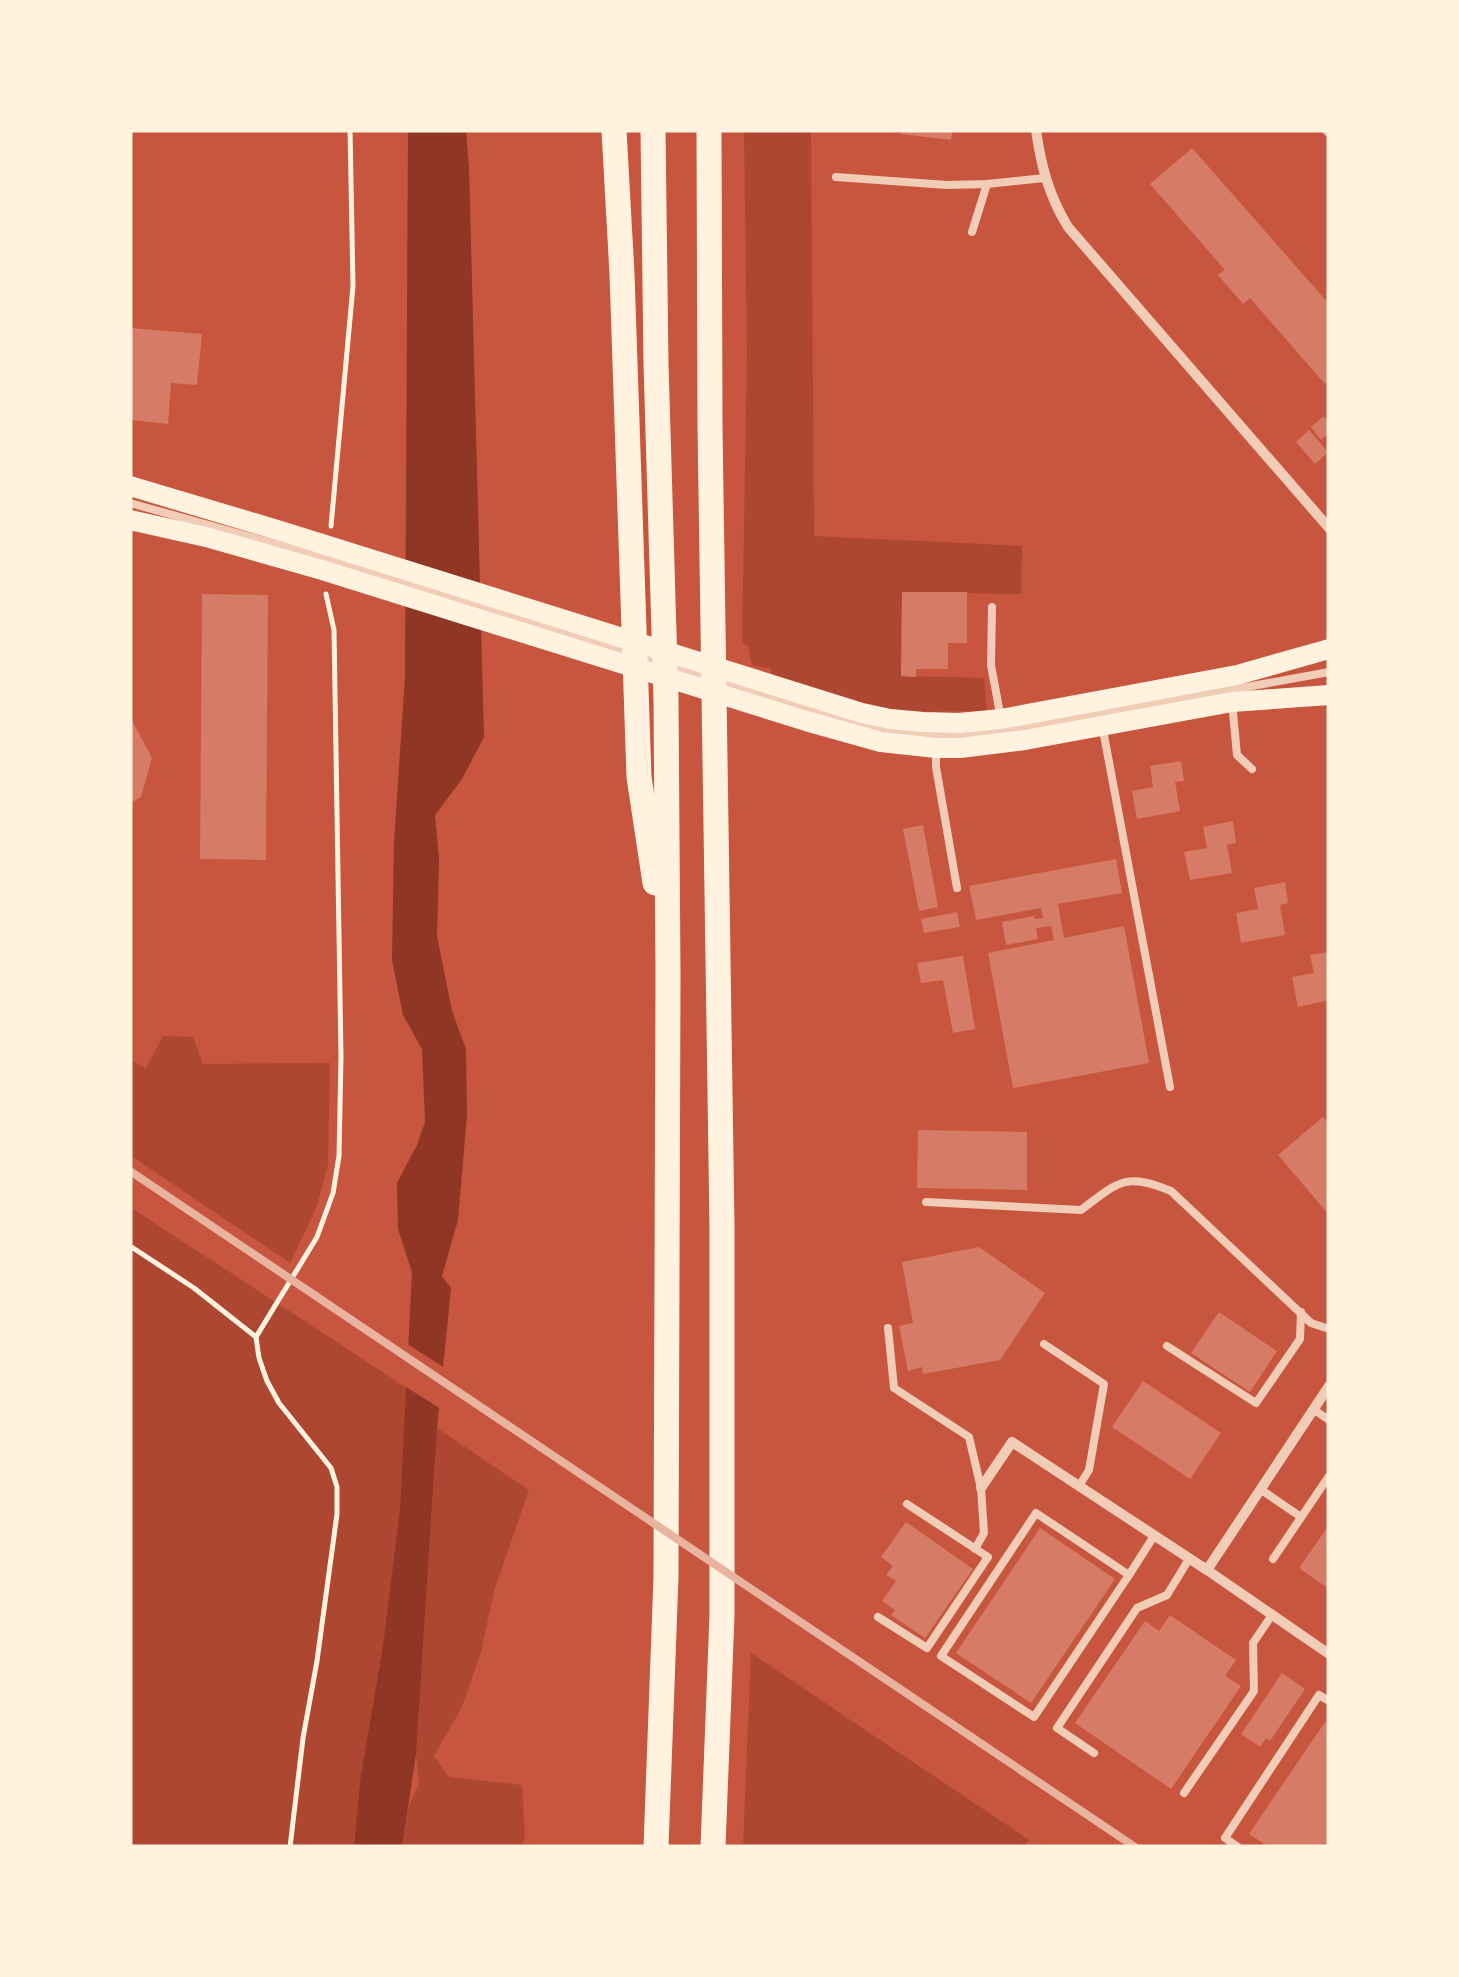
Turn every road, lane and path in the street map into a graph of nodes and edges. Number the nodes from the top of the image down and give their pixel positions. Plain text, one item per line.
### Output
1 (350, 130) edge
2 (614, 130) edge
3 (653, 130) edge
4 (709, 130) edge
5 (1036, 130) edge
6 (836, 177) dead end
7 (1044, 178) junction
8 (987, 184) junction
9 (972, 232) dead end
10 (130, 486) edge
11 (1294, 488) junction
12 (130, 503) edge
13 (1329, 516) edge
14 (130, 520) edge
15 (1329, 528) edge
16 (334, 563) junction
17 (992, 607) dead end
18 (1329, 649) edge
19 (1329, 672) edge
20 (1329, 695) edge
21 (738, 696) junction
22 (1232, 702) junction
23 (1001, 718) junction
24 (1102, 725) junction
25 (936, 748) junction
26 (1252, 769) dead end
27 (957, 888) dead end
28 (668, 975) junction
29 (1170, 1086) dead end
30 (926, 1202) dead end
31 (130, 1246) edge
32 (1301, 1312) junction
33 (888, 1328) dead end
34 (1329, 1330) edge
35 (256, 1337) junction
36 (1044, 1344) dead end
37 (1167, 1346) dead end
38 (1329, 1386) edge
39 (1313, 1409) junction
40 (1329, 1420) edge
41 (1329, 1476) edge
42 (1079, 1486) junction
43 (981, 1488) junction
44 (1260, 1489) junction
45 (907, 1504) dead end
46 (1301, 1517) junction
47 (1154, 1536) junction
48 (975, 1548) junction
49 (1189, 1558) junction
50 (1273, 1559) dead end
51 (1207, 1570) junction
52 (1129, 1575) junction
53 (1272, 1615) junction
54 (878, 1618) dead end
55 (1329, 1654) edge
56 (1329, 1701) edge
57 (1094, 1753) dead end
58 (1184, 1792) dead end
59 (290, 1847) edge
60 (656, 1847) edge
61 (713, 1847) edge
62 (1238, 1847) edge

1 - 16 path
2 - 28 highway
3 - 28 highway
4 - 21 highway
5 - 7 street
6 - 8 lane
7 - 8 lane
7 - 11 street
8 - 9 lane
10 - 16 main road
11 - 13 street
11 - 15 street
12 - 16 lane
14 - 16 main road
16 - 21 main road
16 - 35 path
17 - 23 lane
18 - 23 main road
19 - 21 lane
20 - 22 main road
21 - 23 main road
21 - 25 main road
21 - 61 highway
22 - 24 main road
22 - 26 lane
24 - 25 main road
24 - 29 lane
25 - 27 lane
28 - 60 highway
30 - 32 lane
31 - 35 path
32 - 34 lane
32 - 37 lane
33 - 43 lane
35 - 59 path
36 - 42 lane
38 - 39 street
39 - 40 lane
39 - 44 street
41 - 46 lane
42 - 43 street
42 - 47 street
43 - 48 lane
44 - 46 lane
44 - 51 street
45 - 48 lane
46 - 50 lane
47 - 49 street
47 - 52 lane
48 - 54 lane
49 - 51 street
49 - 57 lane
51 - 53 street
52 - 52 lane
53 - 55 street
53 - 58 lane
56 - 62 lane

